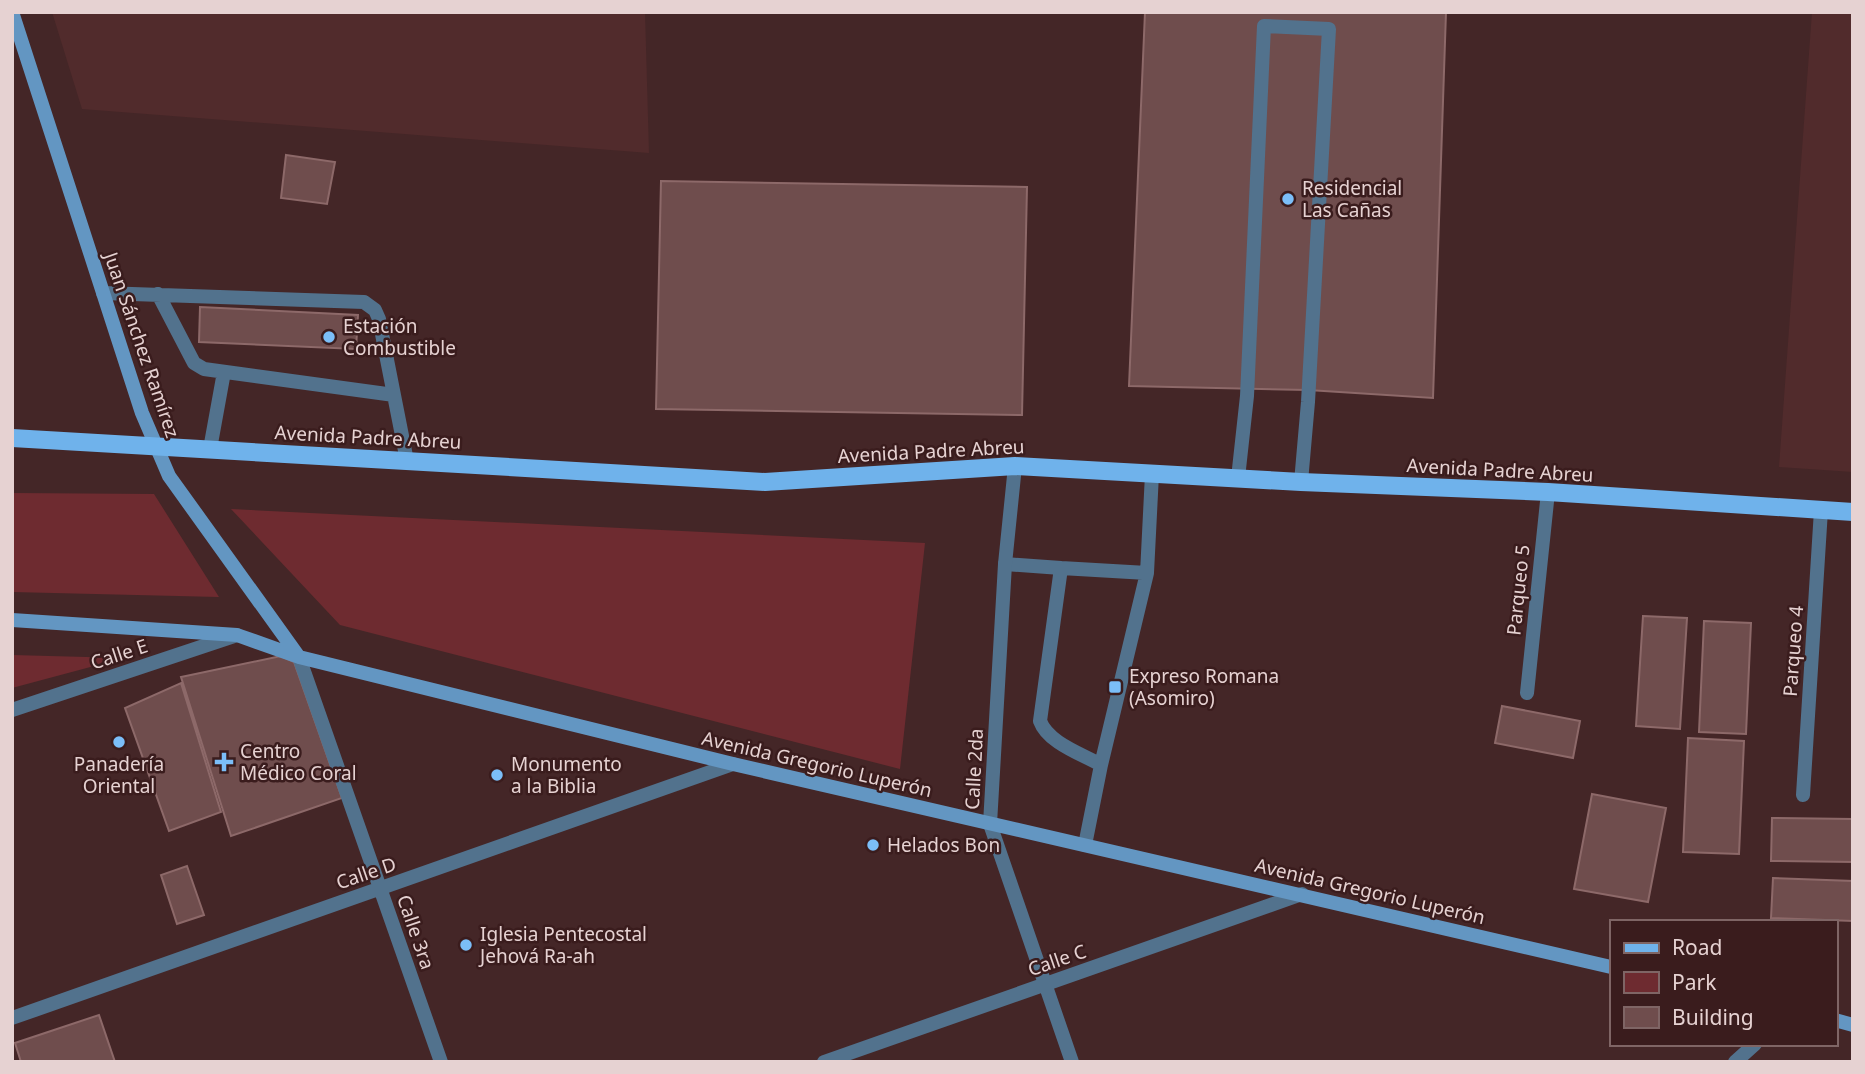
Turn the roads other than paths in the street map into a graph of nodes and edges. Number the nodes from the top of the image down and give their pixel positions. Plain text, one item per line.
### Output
1 (12, 12) edge
2 (103, 293) junction
3 (158, 294) junction
4 (224, 372) junction
5 (394, 395) junction
6 (12, 438) edge
7 (156, 446) junction
8 (210, 449) junction
9 (407, 461) junction
10 (1016, 466) junction
11 (1152, 474) junction
12 (1238, 478) junction
13 (1301, 482) junction
14 (1548, 492) junction
15 (1821, 510) junction
16 (1853, 512) edge
17 (1006, 564) junction
18 (1061, 568) junction
19 (1147, 573) junction
20 (12, 620) edge
21 (237, 635) junction
22 (299, 657) junction
23 (1528, 693) dead end
24 (12, 710) edge
25 (733, 764) junction
26 (1101, 765) junction
27 (1802, 795) dead end
28 (990, 824) junction
29 (1085, 845) junction
30 (380, 889) junction
31 (1302, 894) junction
32 (1610, 967) edge
33 (1045, 984) junction
34 (12, 1018) edge
35 (1753, 1046) edge
36 (441, 1062) edge
37 (824, 1062) edge
38 (1072, 1062) edge
39 (1735, 1062) edge

1 - 2 main road, Juan Sánchez Ramírez
2 - 3 street
2 - 7 main road, Juan Sánchez Ramírez
3 - 4 street
3 - 5 street
4 - 5 street
4 - 8 street
5 - 9 street
6 - 7 main road, Avenida Padre Abreu
7 - 8 main road, Avenida Padre Abreu
7 - 22 main road, Juan Sánchez Ramírez
8 - 9 main road, Avenida Padre Abreu
9 - 10 main road, Avenida Padre Abreu
10 - 11 main road, Avenida Padre Abreu
10 - 17 street, Calle 2da
11 - 12 main road, Avenida Padre Abreu
11 - 19 street
12 - 13 main road, Avenida Padre Abreu
12 - 13 street
13 - 14 main road, Avenida Padre Abreu
14 - 15 main road, Avenida Padre Abreu
14 - 23 street, Parqueo 5
15 - 16 main road, Avenida Padre Abreu
15 - 27 street, Parqueo 4
17 - 18 street
17 - 28 street, Calle 2da
18 - 19 street
18 - 26 street
19 - 26 street
20 - 21 main road, Avenida Gregorio Luperón
21 - 22 main road, Avenida Gregorio Luperón
21 - 24 street, Calle E
22 - 25 main road, Avenida Gregorio Luperón
22 - 30 street, Calle 3ra
25 - 28 main road, Avenida Gregorio Luperón
25 - 30 street, Calle D
26 - 29 street
28 - 29 main road, Avenida Gregorio Luperón
28 - 33 street, Calle 2da
29 - 31 main road, Avenida Gregorio Luperón
30 - 34 street, Calle D
30 - 36 street, Calle 3ra
31 - 32 main road, Avenida Gregorio Luperón
31 - 33 street, Calle C
33 - 37 street, Calle C
33 - 38 street, Calle 2da
35 - 39 street

